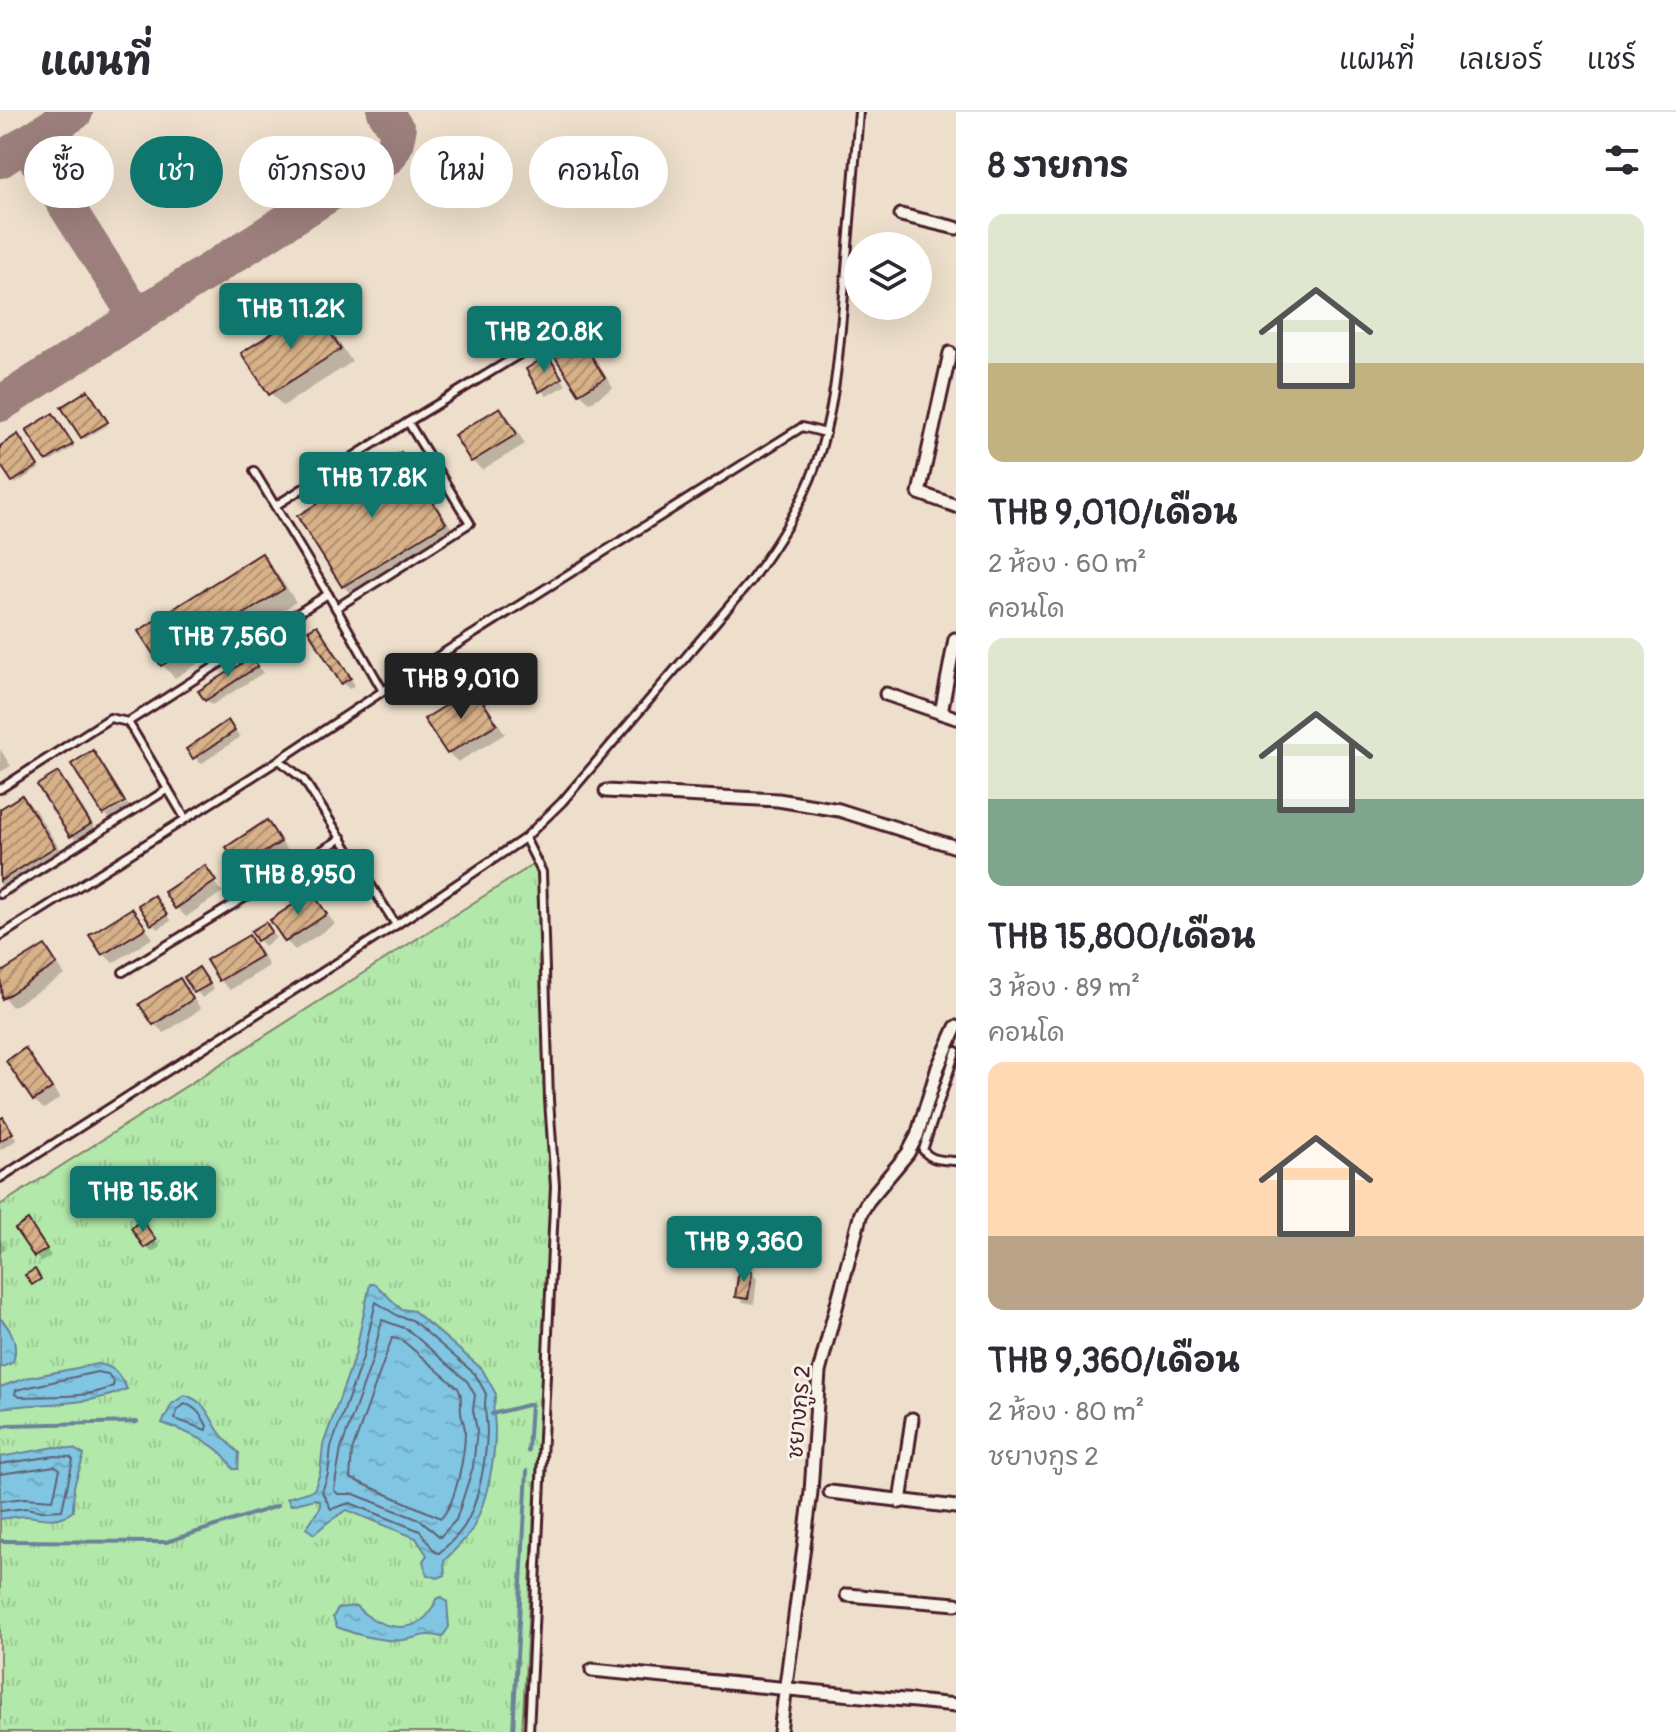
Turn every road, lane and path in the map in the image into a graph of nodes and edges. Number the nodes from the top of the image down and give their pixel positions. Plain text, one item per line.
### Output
1 (859, 112) edge
2 (901, 215) dead end
3 (956, 226) edge
4 (563, 328) dead end
5 (950, 353) dead end
6 (408, 422) junction
7 (826, 433) junction
8 (254, 471) dead end
9 (275, 506) junction
10 (956, 506) edge
11 (328, 594) junction
12 (336, 608) junction
13 (955, 639) edge
14 (383, 691) junction
15 (886, 694) dead end
16 (941, 713) junction
17 (956, 718) edge
18 (128, 722) junction
19 (279, 760) junction
20 (0, 789) edge
21 (168, 789) junction
22 (606, 791) dead end
23 (185, 818) junction
24 (342, 838) junction
25 (525, 838) junction
26 (956, 847) edge
27 (0, 894) edge
28 (396, 925) junction
29 (0, 936) edge
30 (123, 972) dead end
31 (956, 1027) edge
32 (956, 1051) edge
33 (956, 1161) edge
34 (0, 1178) edge
35 (912, 1419) dead end
36 (830, 1492) dead end
37 (900, 1502) junction
38 (956, 1507) edge
39 (847, 1595) dead end
40 (956, 1604) edge
41 (592, 1670) dead end
42 (786, 1688) junction
43 (956, 1705) edge
44 (529, 1732) edge
45 (780, 1732) edge

1 - 7 lane
2 - 3 street
4 - 6 lane
5 - 10 street
6 - 9 lane
6 - 12 lane
7 - 14 lane
7 - 25 lane
8 - 9 lane
9 - 11 lane
11 - 12 lane
11 - 18 lane
12 - 14 lane
13 - 16 street
14 - 19 lane
15 - 16 street
16 - 17 street
18 - 20 lane
18 - 21 lane
19 - 23 lane
19 - 24 lane
21 - 23 lane
21 - 27 lane
22 - 26 street
23 - 29 lane
24 - 28 lane
24 - 30 lane
25 - 28 lane
25 - 44 lane
28 - 34 lane
31 - 42 street, ชยางกูร 2
32 - 33 lane
35 - 37 street
36 - 37 street
37 - 38 street
39 - 40 street
41 - 42 street
42 - 43 street
42 - 45 street, ชยางกูร 2

